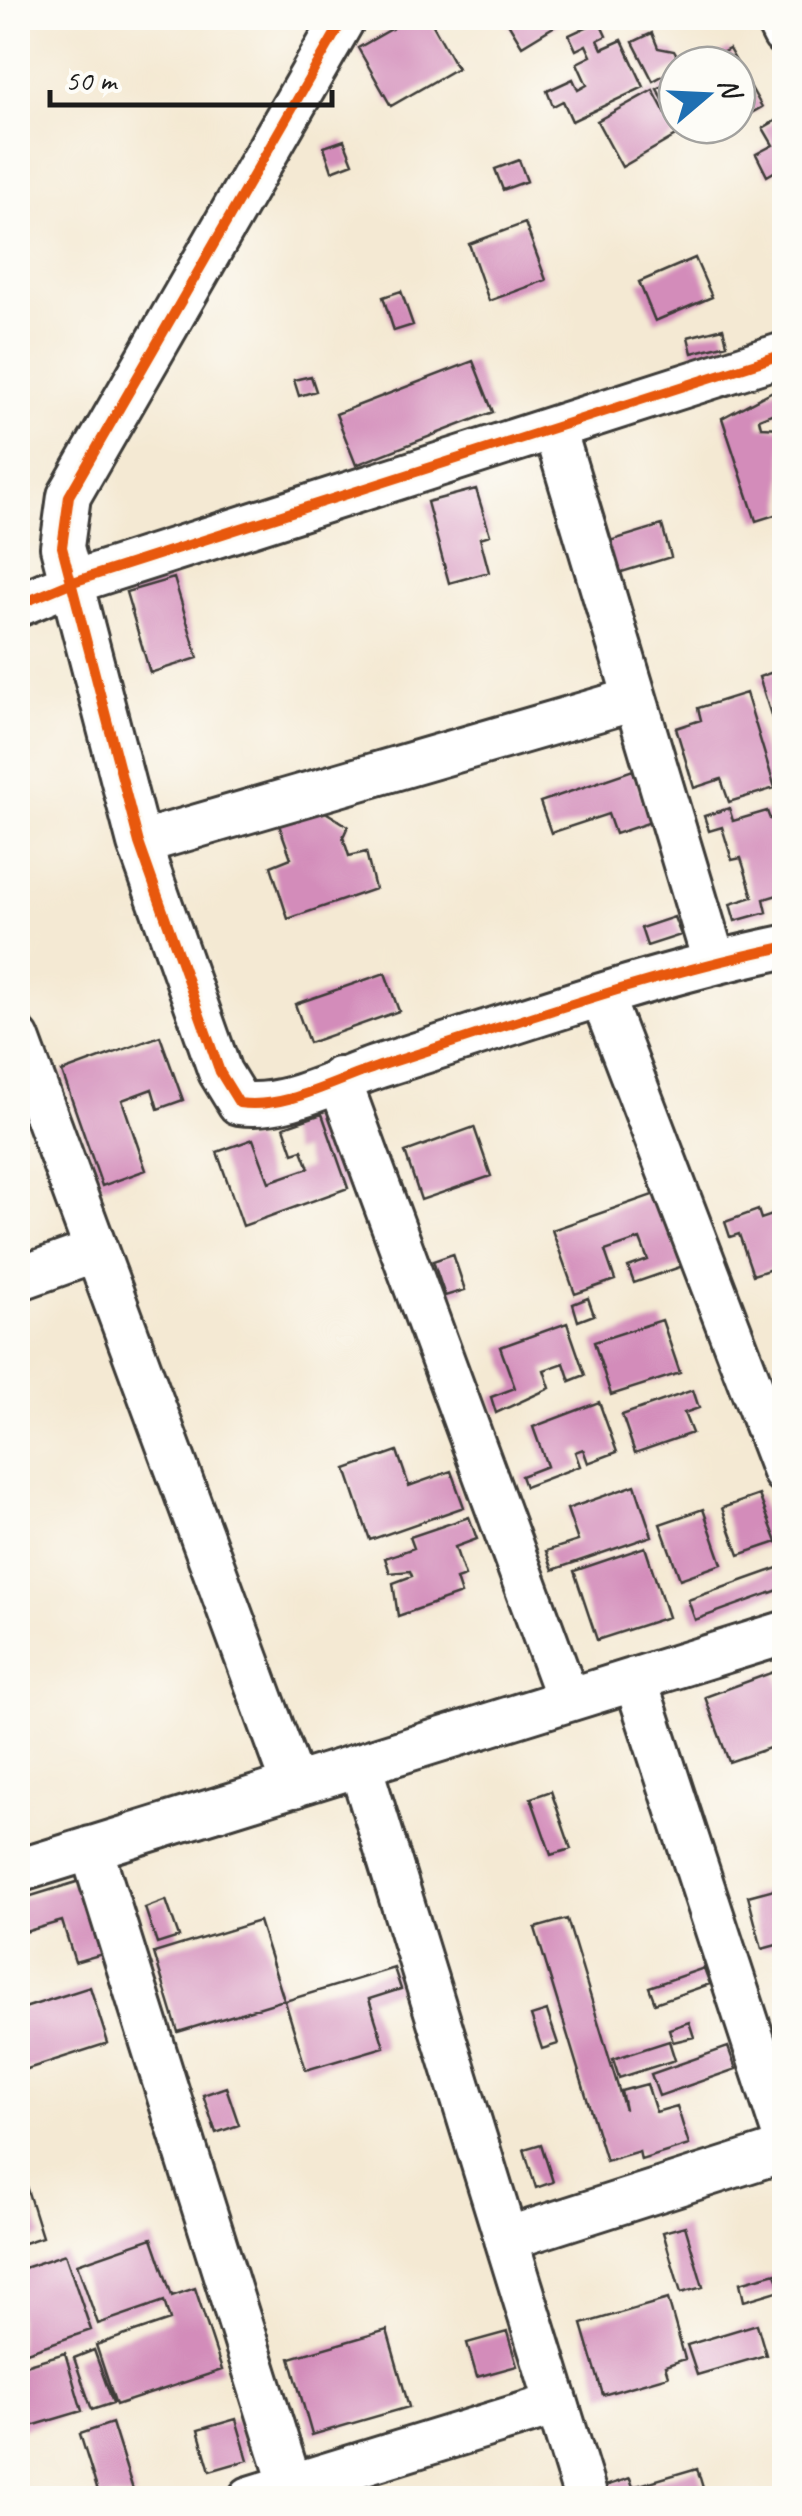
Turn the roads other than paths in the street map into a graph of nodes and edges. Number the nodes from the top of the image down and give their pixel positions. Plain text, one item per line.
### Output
1 (344, 18) edge
2 (776, 18) edge
3 (784, 34) edge
4 (784, 354) edge
5 (554, 428) junction
6 (72, 582) junction
7 (18, 605) edge
8 (635, 698) junction
9 (139, 844) junction
10 (784, 947) edge
11 (714, 962) junction
12 (602, 996) junction
13 (18, 1039) edge
14 (339, 1078) junction
15 (96, 1251) junction
16 (18, 1278) edge
17 (784, 1472) edge
18 (784, 1633) edge
19 (634, 1679) junction
20 (568, 1700) junction
21 (360, 1765) junction
22 (294, 1786) junction
23 (91, 1848) junction
24 (18, 1871) edge
25 (784, 2135) edge
26 (784, 2150) edge
27 (506, 2238) junction
28 (557, 2404) junction
29 (291, 2486) junction
30 (250, 2498) edge
31 (586, 2498) edge

1 - 6 street
2 - 3 street
4 - 5 street
5 - 6 street
5 - 8 street
6 - 7 street
6 - 9 street
8 - 9 street
8 - 11 street
9 - 14 street
10 - 11 street
11 - 12 street
12 - 14 street
12 - 17 street
13 - 15 street
14 - 20 street
15 - 16 street
15 - 22 street
18 - 19 street
19 - 20 street
19 - 25 street
20 - 21 street
21 - 22 street
21 - 27 street
22 - 23 street
23 - 24 street
23 - 29 street
26 - 27 street
27 - 28 street
28 - 29 street
28 - 31 street
29 - 30 street

